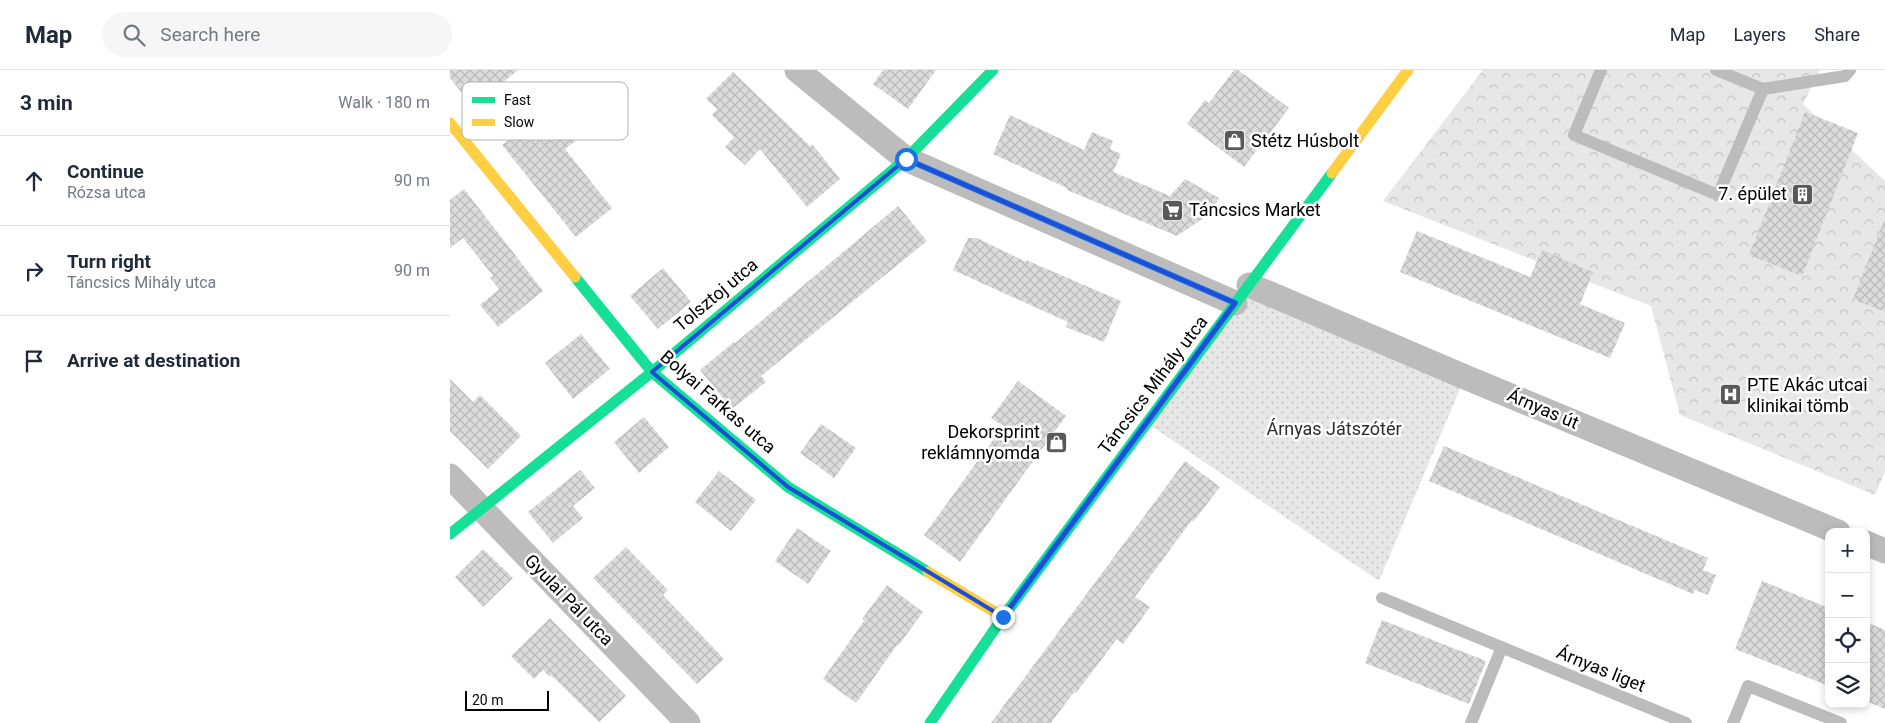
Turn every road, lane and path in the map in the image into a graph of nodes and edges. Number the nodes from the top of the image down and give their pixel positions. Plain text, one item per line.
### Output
1 (797, 70) edge
2 (993, 70) edge
3 (1408, 70) edge
4 (1601, 70) edge
5 (1716, 70) edge
6 (1850, 70) edge
7 (1763, 89) junction
8 (450, 123) edge
9 (462, 138) edge
10 (464, 140) edge
11 (906, 159) junction
12 (1242, 294) junction
13 (652, 372) junction
14 (450, 476) edge
15 (482, 510) junction
16 (1829, 528) edge
17 (450, 534) edge
18 (1870, 545) edge
19 (1885, 551) edge
20 (1382, 598) dead end
21 (1003, 617) junction
22 (1502, 647) junction
23 (688, 723) edge
24 (930, 723) edge
25 (1471, 723) edge
26 (1686, 723) edge
27 (1733, 723) edge
28 (1841, 723) edge

1 - 11 street, Árnyas út
2 - 11 street, Tolsztoj utca
3 - 12 street, Táncsics Mihály utca
4 - 7 lane
5 - 7 lane
6 - 7 lane
8 - 9 street, Bolyai Farkas utca
10 - 13 street, Bolyai Farkas utca
11 - 12 street, Árnyas út
11 - 13 street, Tolsztoj utca
12 - 16 street, Árnyas út
12 - 21 street, Táncsics Mihály utca
13 - 15 street, Tolsztoj utca
13 - 21 street, Bolyai Farkas utca
14 - 15 street, Gyulai Pál utca
15 - 17 street, Tolsztoj utca
15 - 23 street, Gyulai Pál utca
18 - 19 street
20 - 22 lane, Árnyas liget
21 - 24 street, Táncsics Mihály utca
22 - 25 lane
22 - 26 lane, Árnyas liget
27 - 28 lane

